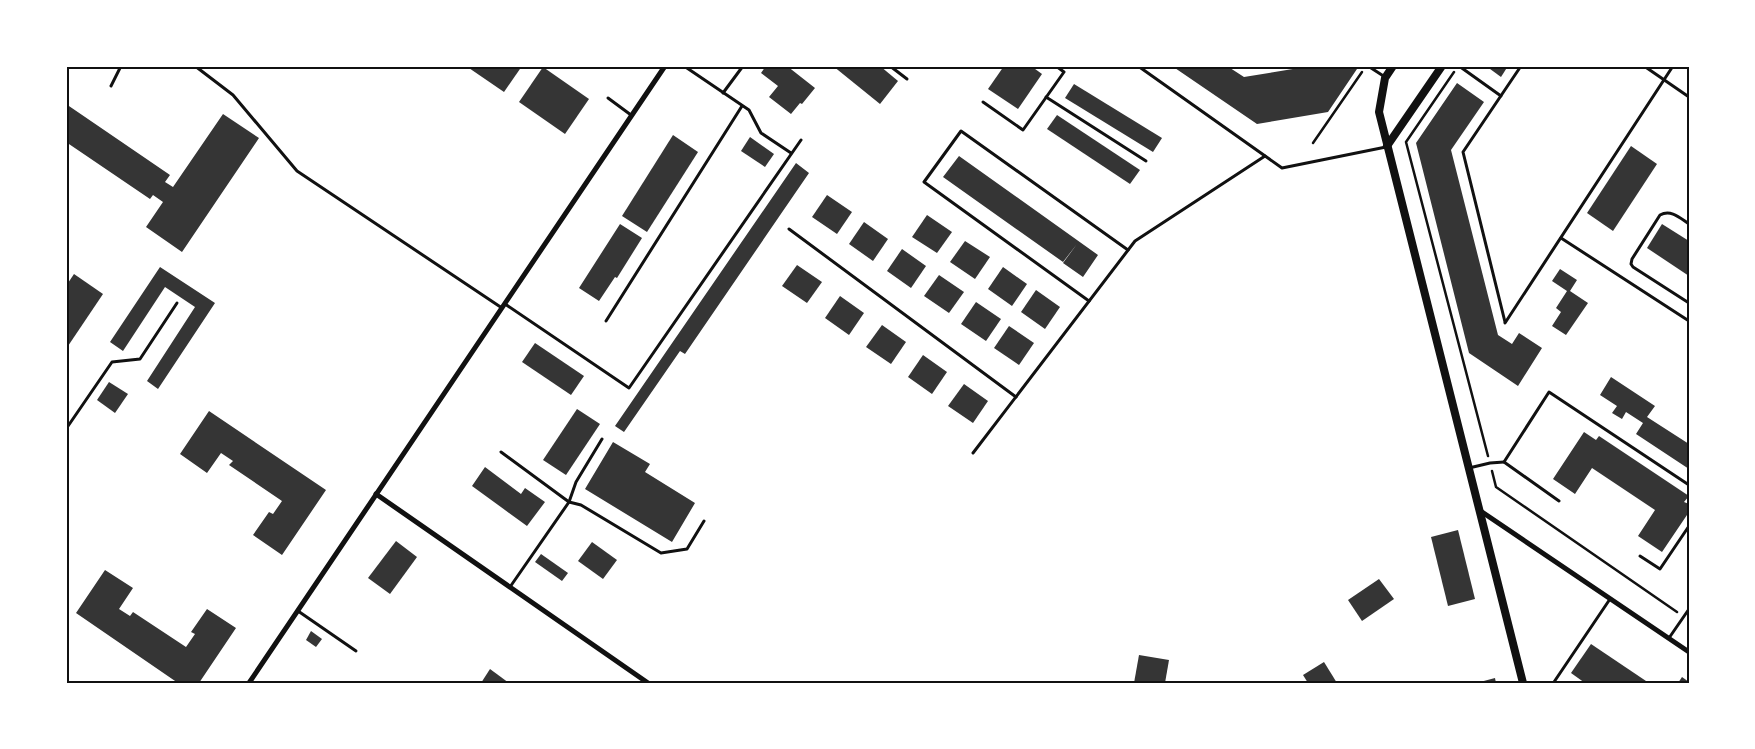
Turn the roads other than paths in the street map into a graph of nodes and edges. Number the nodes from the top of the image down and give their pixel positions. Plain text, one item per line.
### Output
1 (121, 66) edge
2 (195, 66) edge
3 (665, 66) edge
4 (684, 66) edge
5 (743, 66) edge
6 (890, 66) edge
7 (1056, 66) edge
8 (1138, 66) edge
9 (1367, 66) edge
10 (1393, 66) edge
11 (1442, 66) edge
12 (1458, 66) edge
13 (1521, 66) edge
14 (1644, 66) edge
15 (1674, 66) edge
16 (1385, 78) junction
17 (907, 79) dead end
18 (1664, 80) junction
19 (111, 86) dead end
20 (723, 93) junction
21 (1501, 96) junction
22 (1046, 97) junction
23 (1689, 97) edge
24 (608, 98) dead end
25 (983, 102) dead end
26 (742, 106) junction
27 (631, 116) junction
28 (801, 140) dead end
29 (1387, 146) junction
30 (791, 153) junction
31 (1265, 156) junction
32 (1146, 161) dead end
33 (1689, 224) edge
34 (790, 229) dead end
35 (1561, 238) junction
36 (1128, 250) junction
37 (1089, 301) junction
38 (176, 303) dead end
39 (1689, 303) edge
40 (503, 306) junction
41 (606, 321) dead end
42 (1689, 321) edge
43 (1016, 397) junction
44 (66, 429) edge
45 (602, 439) dead end
46 (501, 452) dead end
47 (973, 454) dead end
48 (1504, 462) junction
49 (1468, 469) junction
50 (1689, 485) edge
51 (376, 494) junction
52 (1559, 500) dead end
53 (569, 502) junction
54 (1479, 510) junction
55 (704, 521) dead end
56 (1689, 526) edge
57 (1640, 556) dead end
58 (510, 587) junction
59 (1610, 599) junction
60 (1689, 609) edge
61 (297, 611) junction
62 (1669, 639) junction
63 (356, 651) dead end
64 (1689, 652) edge
65 (249, 683) edge
66 (648, 683) edge
67 (1523, 683) edge
68 (1556, 683) edge

1 - 19 lane
2 - 40 lane
3 - 27 street
4 - 20 lane
5 - 20 lane
6 - 17 lane
7 - 22 lane
8 - 31 lane
9 - 16 lane
10 - 16 street
11 - 29 street
12 - 21 lane
13 - 21 lane
14 - 18 lane
15 - 18 lane
16 - 29 street
18 - 23 lane
18 - 35 lane
20 - 26 lane
21 - 35 lane
22 - 25 lane
22 - 32 lane
24 - 27 lane
26 - 30 lane
26 - 41 lane
27 - 40 street
28 - 30 lane
29 - 31 lane
29 - 49 street
30 - 40 lane
31 - 36 lane
33 - 39 lane
34 - 43 lane
35 - 42 lane
36 - 37 lane
36 - 37 lane
37 - 43 lane
38 - 44 lane
40 - 51 street
43 - 47 lane
45 - 53 lane
46 - 53 lane
48 - 49 lane
48 - 50 lane
48 - 52 lane
49 - 54 street
51 - 58 street
51 - 61 street
53 - 55 lane
53 - 58 lane
54 - 59 street
54 - 67 street
56 - 57 lane
58 - 66 street
59 - 62 street
59 - 68 lane
60 - 62 lane
61 - 63 lane
61 - 65 street
62 - 64 street

